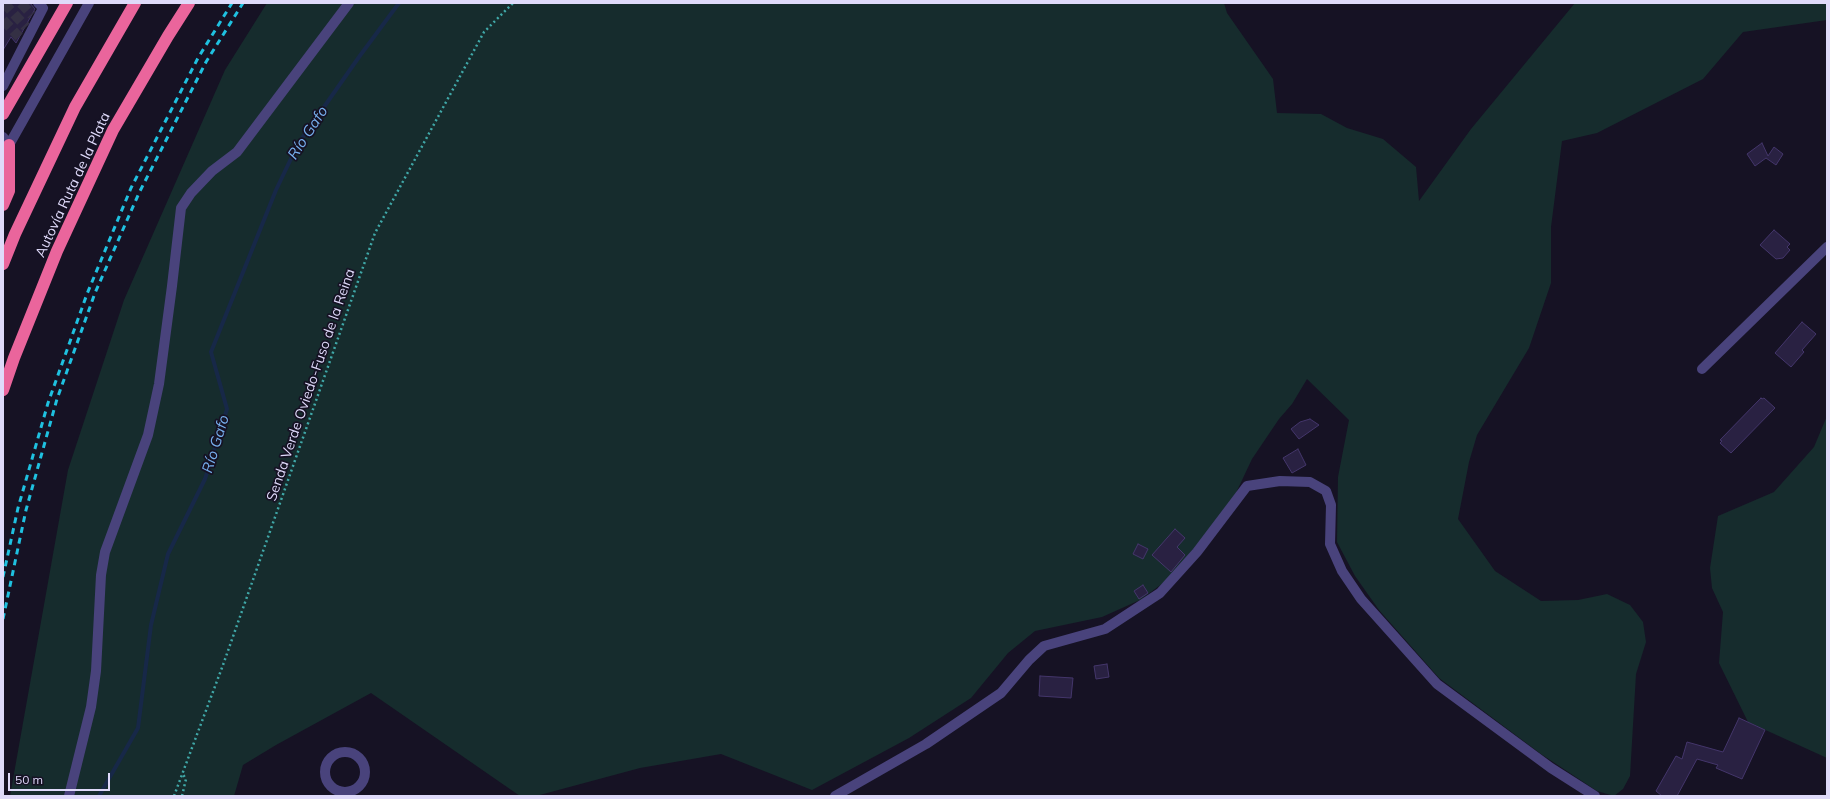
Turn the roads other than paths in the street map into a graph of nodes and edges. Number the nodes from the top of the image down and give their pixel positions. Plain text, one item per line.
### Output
1 (38, 3) edge
2 (67, 3) edge
3 (89, 3) edge
4 (135, 3) edge
5 (189, 3) edge
6 (349, 3) edge
7 (3, 86) edge
8 (3, 114) edge
9 (6, 141) edge
10 (3, 204) edge
11 (1827, 247) edge
12 (3, 264) edge
13 (1702, 369) dead end
14 (3, 390) edge
15 (69, 796) edge
16 (835, 796) edge
17 (1595, 796) edge

1 - 7 street
2 - 8 highway
3 - 9 street
4 - 12 highway
5 - 14 highway, Autovía Ruta de la Plata
6 - 15 street
9 - 10 highway
11 - 13 street
16 - 17 street

